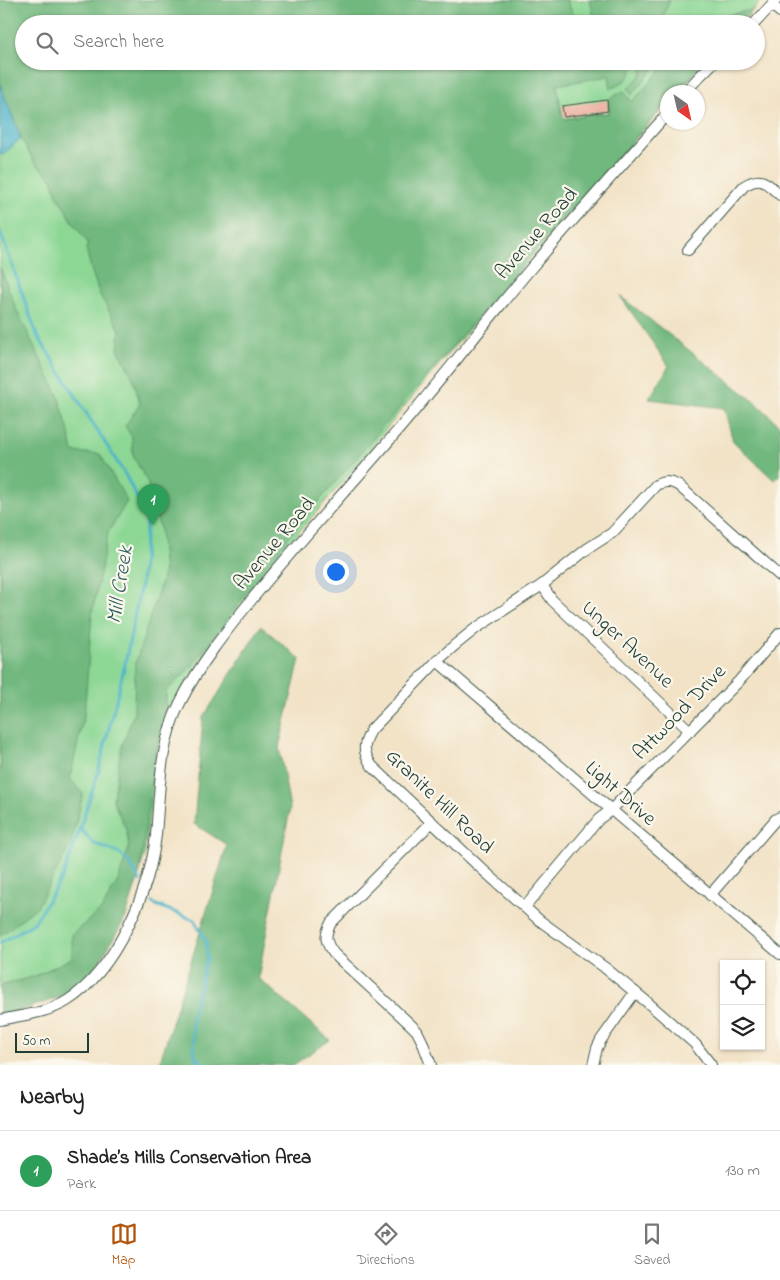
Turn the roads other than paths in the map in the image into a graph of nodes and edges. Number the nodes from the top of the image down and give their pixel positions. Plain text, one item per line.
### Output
1 (776, 6) edge
2 (765, 15) edge
3 (706, 70) edge
4 (692, 85) edge
5 (660, 122) edge
6 (780, 194) edge
7 (688, 250) dead end
8 (780, 576) edge
9 (542, 585) junction
10 (780, 633) edge
11 (437, 661) junction
12 (690, 731) junction
13 (611, 810) junction
14 (780, 817) edge
15 (432, 822) junction
16 (710, 896) junction
17 (526, 907) junction
18 (780, 954) edge
19 (635, 992) junction
20 (0, 1020) edge
21 (431, 1065) edge
22 (593, 1065) edge
23 (711, 1065) edge

1 - 2 street
3 - 4 street
5 - 20 street, Avenue Road
6 - 7 street
8 - 9 street, Granite Hill Road
9 - 11 street, Granite Hill Road
9 - 12 street, Unger Avenue
10 - 12 street, Attwood Drive
11 - 13 street, Light Drive
11 - 15 street, Granite Hill Road
12 - 13 street, Attwood Drive
13 - 16 street, Light Drive
13 - 17 street, Attwood Drive
14 - 16 street
15 - 17 street, Granite Hill Road
15 - 21 street
16 - 18 street, Light Drive
17 - 19 street, Granite Hill Road
19 - 22 street
19 - 23 street, Granite Hill Road

